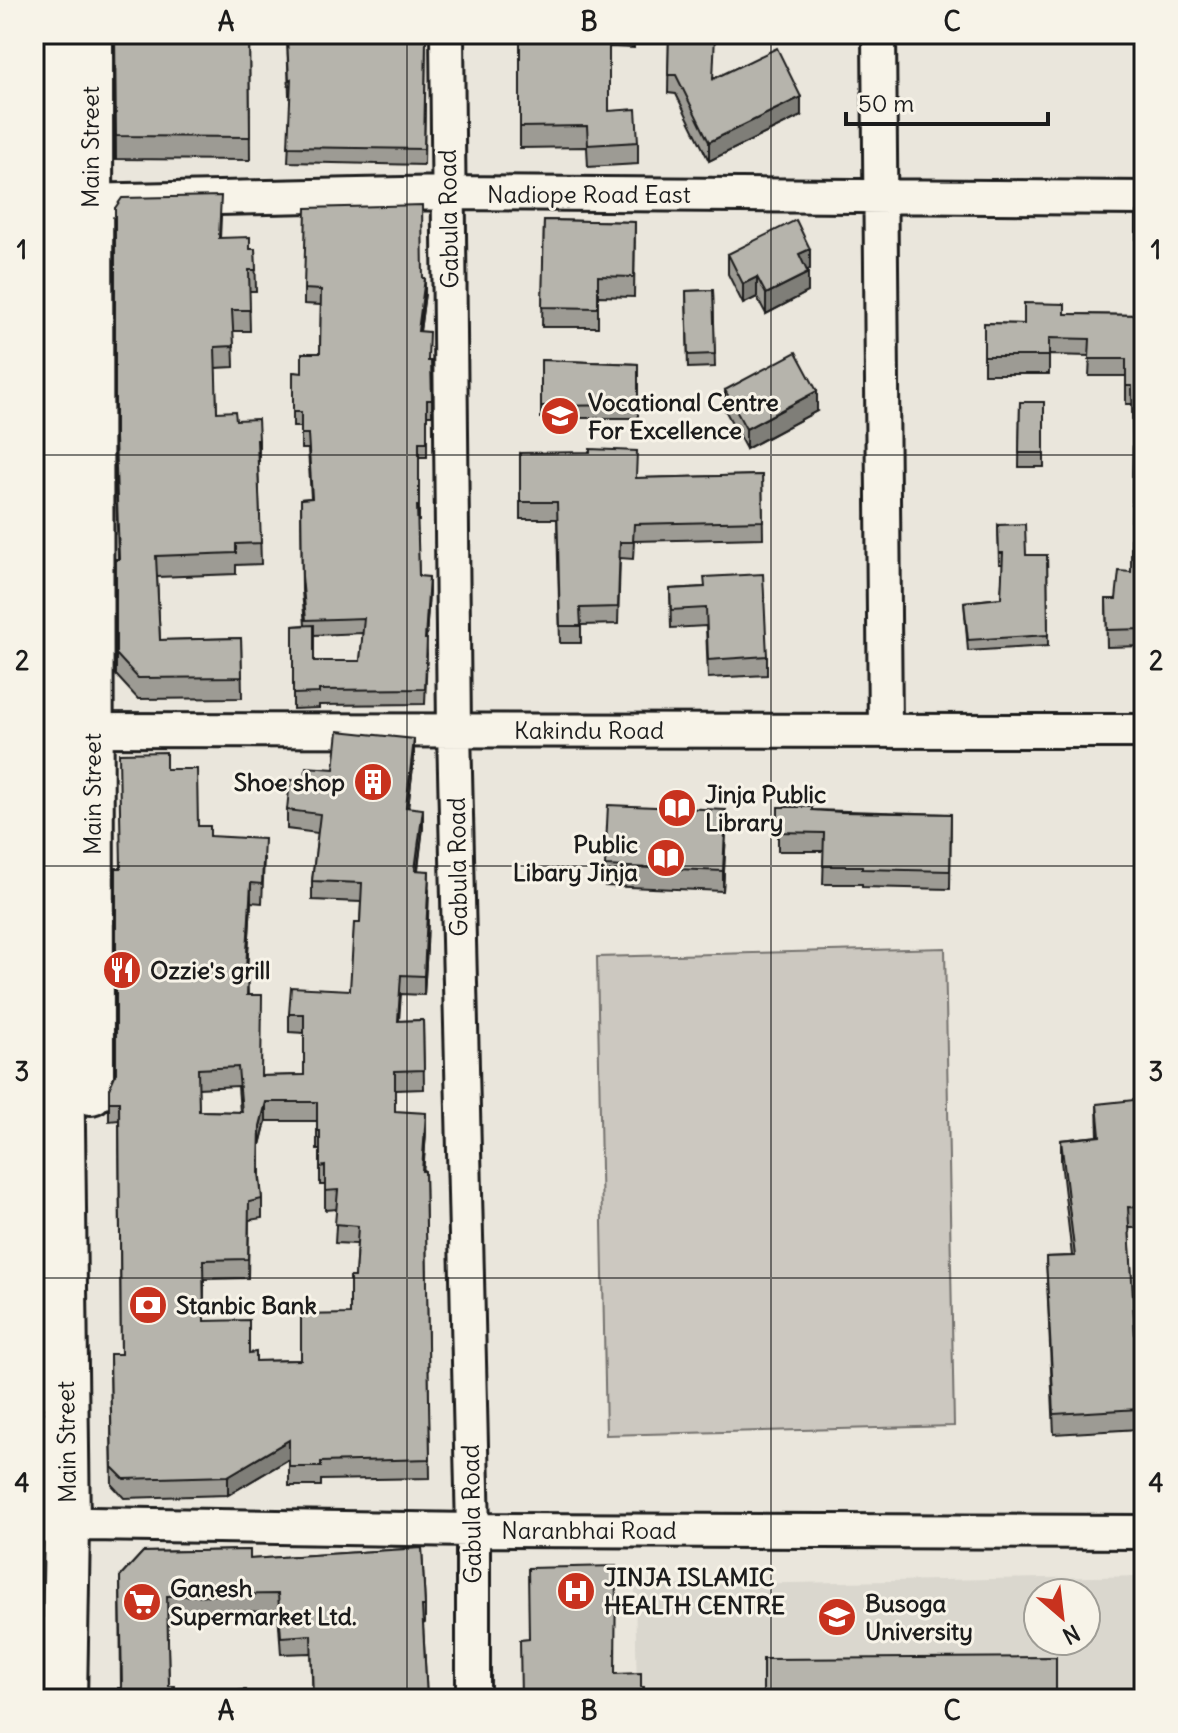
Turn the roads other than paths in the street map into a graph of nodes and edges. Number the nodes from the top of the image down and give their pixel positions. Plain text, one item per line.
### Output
1 (58, 34) edge
2 (90, 34) edge
3 (447, 34) edge
4 (879, 34) edge
5 (448, 193) junction
6 (882, 195) junction
7 (1144, 198) edge
8 (60, 202) edge
9 (61, 730) edge
10 (454, 730) junction
11 (885, 730) junction
12 (1144, 731) edge
13 (64, 1526) edge
14 (473, 1530) junction
15 (1144, 1532) edge
16 (64, 1699) edge
17 (91, 1699) edge
18 (473, 1699) edge

1 - 8 street, Main Street
2 - 8 street, Main Street
3 - 5 street, Gabula Road
4 - 6 street
5 - 6 street, Nadiope Road East
5 - 8 street, Nadiope Road East
5 - 10 street, Gabula Road
6 - 7 street, Nadiope Road East
6 - 11 street
8 - 9 street, Main Street
9 - 10 street, Kakindu Road
9 - 13 street, Main Street
10 - 11 street, Kakindu Road
10 - 14 street, Gabula Road
11 - 12 street, Kakindu Road
13 - 14 street, Naranbhai Road
13 - 16 street, Main Street
13 - 17 street, Main Street
14 - 15 street, Naranbhai Road
14 - 18 street, Gabula Road

